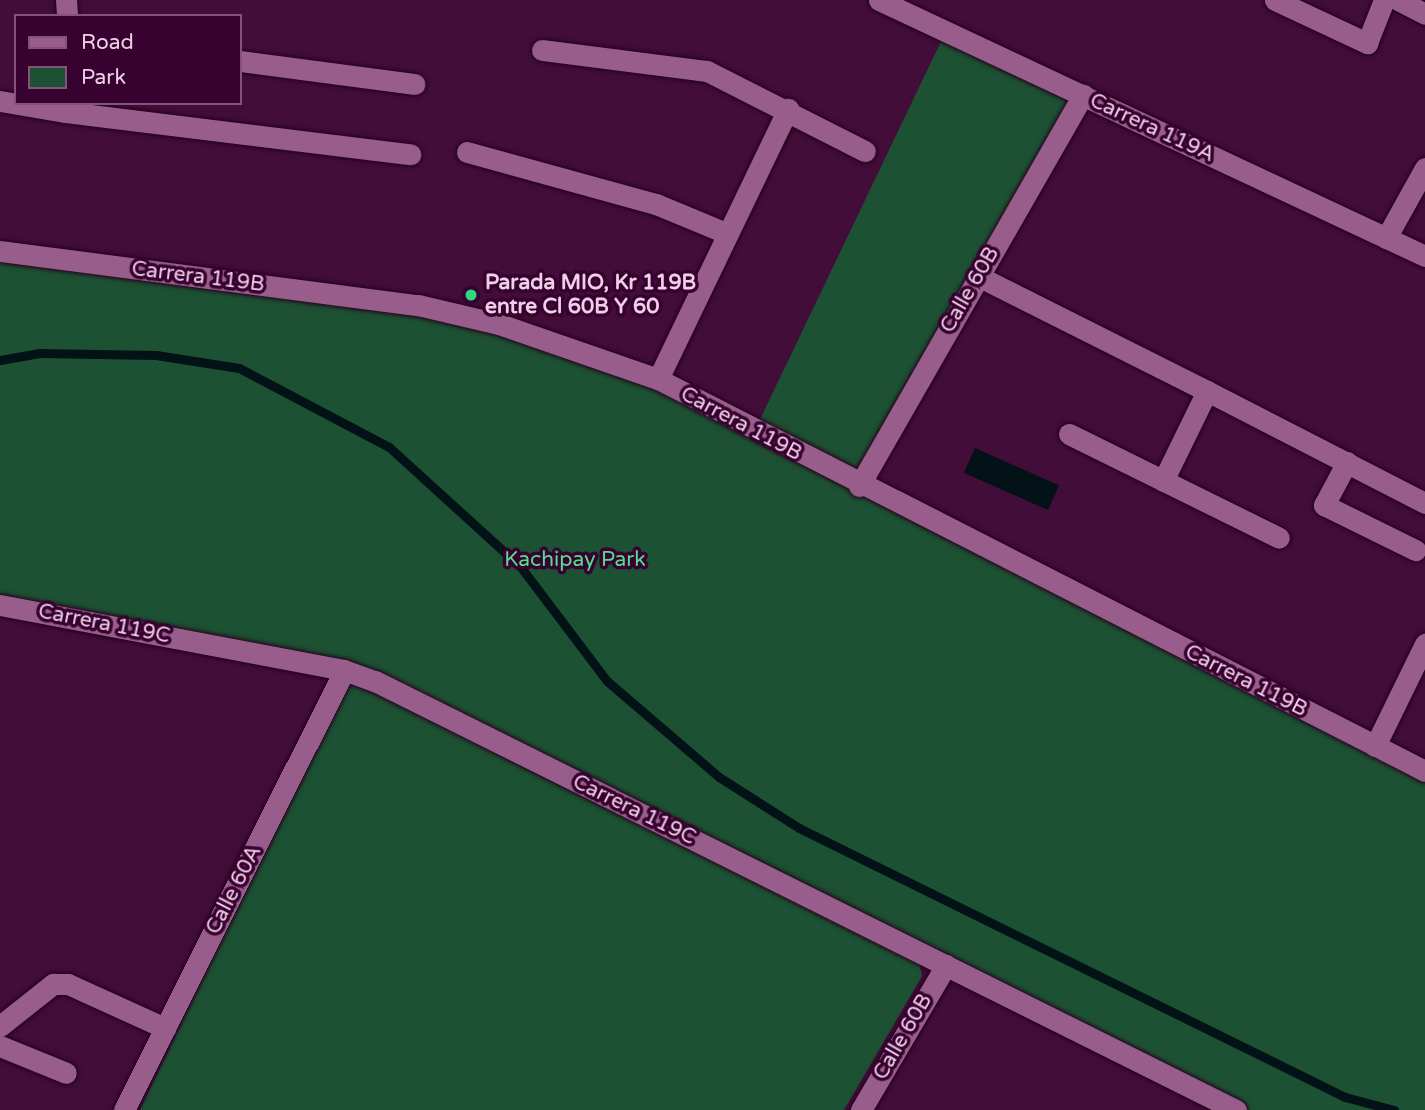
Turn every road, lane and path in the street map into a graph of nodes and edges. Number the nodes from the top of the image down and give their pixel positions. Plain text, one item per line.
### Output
1 (879, 0) edge
2 (1275, 0) edge
3 (1384, 0) edge
4 (1398, 0) edge
5 (1425, 14) edge
6 (542, 50) dead end
7 (242, 61) edge
8 (414, 84) dead end
9 (1083, 96) junction
10 (38, 105) edge
11 (66, 108) edge
12 (788, 109) junction
13 (865, 151) dead end
14 (467, 152) dead end
15 (410, 154) dead end
16 (1425, 168) edge
17 (726, 233) junction
18 (1386, 238) junction
19 (0, 251) edge
20 (1425, 256) edge
21 (978, 276) junction
22 (658, 379) junction
23 (1207, 391) junction
24 (1069, 434) dead end
25 (1347, 462) junction
26 (1163, 481) junction
27 (859, 486) junction
28 (1425, 502) edge
29 (1279, 538) dead end
30 (1415, 550) dead end
31 (0, 604) edge
32 (1425, 644) edge
33 (344, 670) junction
34 (1375, 746) junction
35 (1425, 771) edge
36 (946, 965) junction
37 (1, 1017) edge
38 (165, 1028) junction
39 (0, 1046) edge
40 (66, 1073) dead end
41 (1221, 1107) edge
42 (124, 1110) edge
43 (861, 1110) edge

1 - 9 street, Carrera 119A
2 - 3 street
4 - 5 street
6 - 12 street
7 - 8 street
9 - 18 street, Carrera 119A
9 - 21 street, Calle 60B
10 - 11 street
11 - 15 street
12 - 13 street
12 - 17 street
14 - 17 street
16 - 18 street
17 - 22 street
18 - 20 street, Carrera 119A
19 - 22 street, Carrera 119B
21 - 23 street
21 - 27 street, Calle 60B
22 - 27 street, Carrera 119B
23 - 25 street
23 - 26 street
24 - 26 street
25 - 28 street
25 - 30 street
26 - 29 street
27 - 34 street, Carrera 119B
31 - 33 street, Carrera 119C
32 - 34 street
33 - 36 street, Carrera 119C
33 - 38 street, Calle 60A
34 - 35 street, Carrera 119B
36 - 41 street, Carrera 119C
36 - 43 street, Calle 60B
37 - 38 street
38 - 42 street, Calle 60A
39 - 40 street

